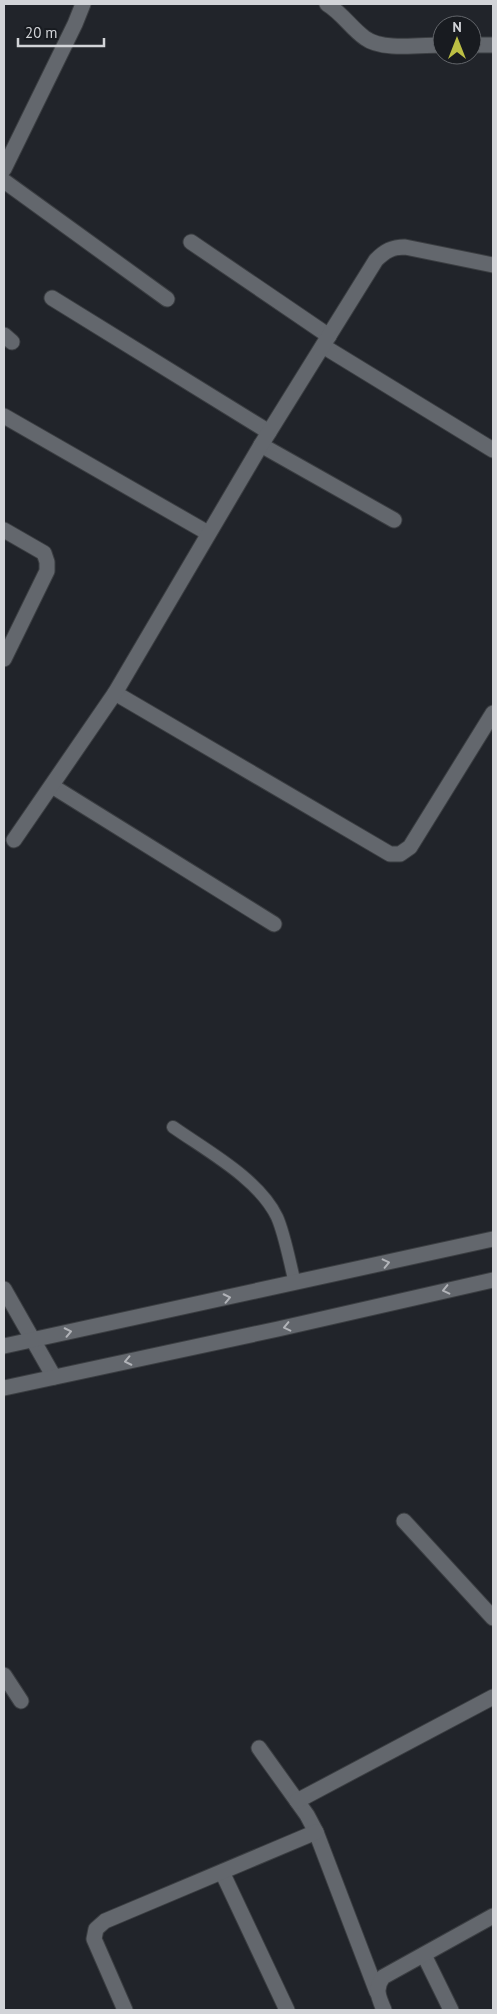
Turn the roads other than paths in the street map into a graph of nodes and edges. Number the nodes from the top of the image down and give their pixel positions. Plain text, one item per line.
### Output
1 (83, 4) edge
2 (327, 4) edge
3 (432, 45) edge
4 (4, 169) edge
5 (4, 181) edge
6 (191, 242) dead end
7 (493, 265) edge
8 (52, 298) dead end
9 (167, 299) dead end
10 (326, 341) junction
11 (4, 416) edge
12 (265, 439) junction
13 (493, 450) edge
14 (394, 520) dead end
15 (4, 530) edge
16 (208, 533) junction
17 (4, 659) edge
18 (116, 693) junction
19 (493, 713) edge
20 (52, 786) junction
21 (14, 840) dead end
22 (274, 924) dead end
23 (173, 1127) dead end
24 (493, 1239) edge
25 (493, 1280) edge
26 (295, 1283) junction
27 (4, 1289) edge
28 (33, 1339) junction
29 (4, 1346) edge
30 (54, 1377) junction
31 (4, 1388) edge
32 (404, 1521) dead end
33 (493, 1618) edge
34 (4, 1675) edge
35 (493, 1697) edge
36 (21, 1701) dead end
37 (259, 1748) dead end
38 (297, 1801) junction
39 (316, 1832) junction
40 (222, 1872) junction
41 (493, 1916) edge
42 (424, 1955) junction
43 (377, 1992) junction
44 (125, 2010) edge
45 (287, 2010) edge
46 (384, 2010) edge
47 (451, 2010) edge

1 - 4 street
2 - 3 street
5 - 9 street
6 - 10 street
7 - 10 street
8 - 12 street
10 - 12 street
10 - 13 street
11 - 16 street
12 - 14 street
12 - 16 street
15 - 17 street
16 - 18 street
18 - 19 street
18 - 20 street
20 - 21 street
20 - 22 street
23 - 26 lane
26 -> 24 street
25 -> 30 street
28 -> 26 street
27 - 28 street
28 - 29 street
28 - 30 street
30 - 31 street
32 - 33 street
34 - 36 street
35 - 38 street
37 - 38 street
38 - 39 street
39 - 40 street
39 - 43 street
40 - 44 street
40 - 45 street
41 - 42 street
42 - 43 street
42 - 47 street
43 - 46 street

